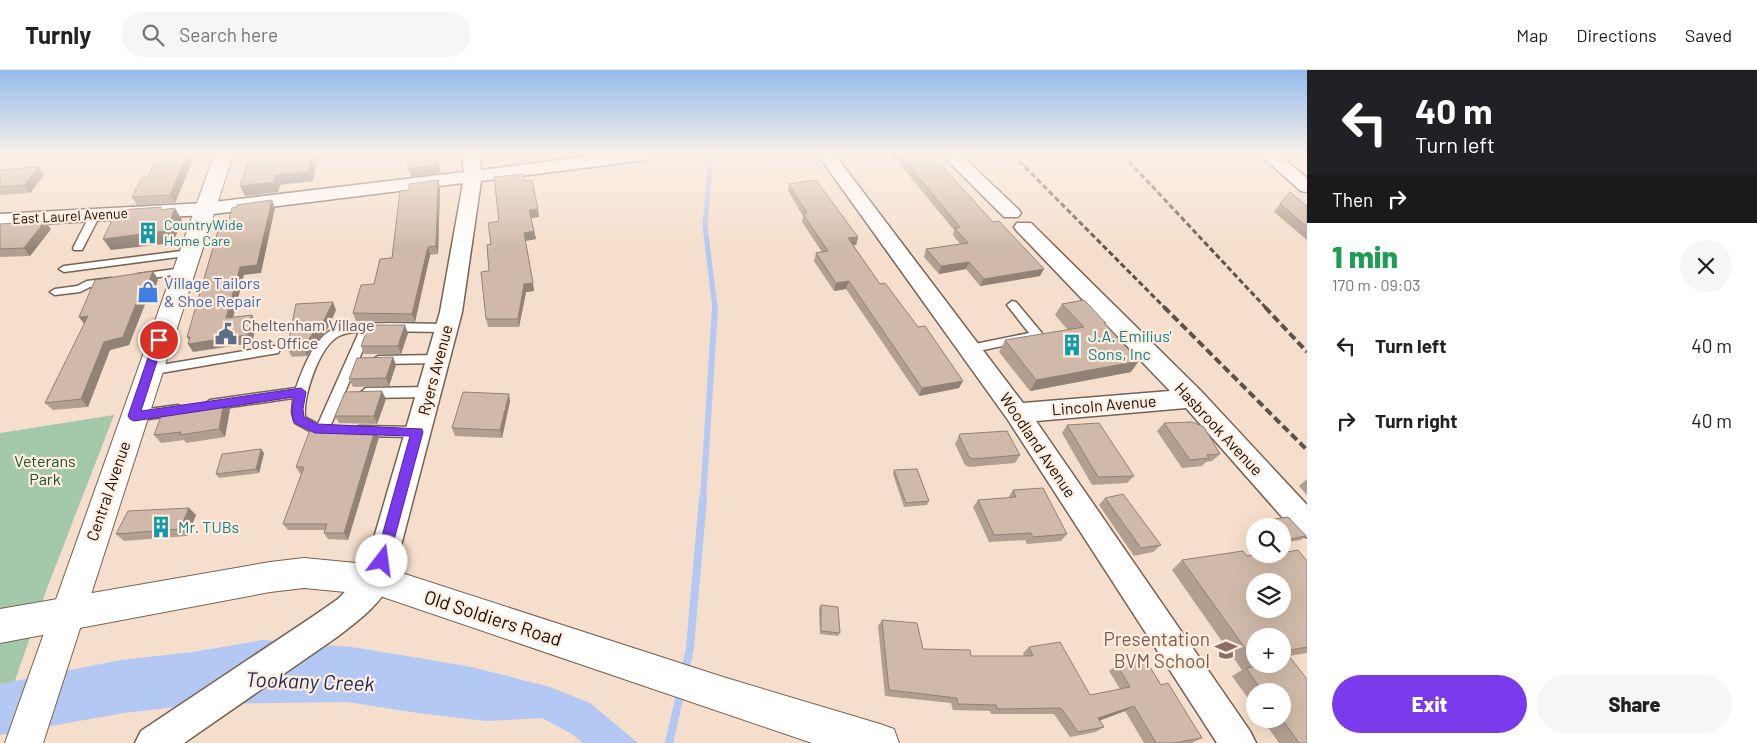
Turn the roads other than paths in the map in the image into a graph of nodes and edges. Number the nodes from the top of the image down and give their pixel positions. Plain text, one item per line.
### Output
1 (213, 186) edge
2 (345, 186) edge
3 (469, 186) edge
4 (849, 186) edge
5 (982, 186) edge
6 (205, 209) junction
7 (95, 215) junction
8 (0, 220) edge
9 (78, 248) dead end
10 (186, 262) junction
11 (64, 269) dead end
12 (55, 292) dead end
13 (1012, 305) dead end
14 (446, 328) junction
15 (366, 329) junction
16 (970, 348) junction
17 (274, 350) dead end
18 (353, 360) junction
19 (438, 360) junction
20 (149, 371) junction
21 (301, 392) junction
22 (429, 392) junction
23 (338, 394) junction
24 (1192, 398) junction
25 (1017, 413) junction
26 (134, 416) junction
27 (334, 430) junction
28 (417, 432) junction
29 (1307, 525) edge
30 (377, 580) junction
31 (67, 614) junction
32 (0, 626) edge
33 (160, 739) edge
34 (25, 740) edge
35 (880, 743) edge
36 (1238, 743) edge

1 - 6 main road, Central Avenue
2 - 6 street, East Laurel Avenue
3 - 14 street, Ryers Avenue
4 - 16 street, Woodland Avenue
5 - 24 street, Hasbrook Avenue
6 - 7 street, East Laurel Avenue
6 - 10 main road, Central Avenue
7 - 8 street, East Laurel Avenue
7 - 9 lane
10 - 11 lane
10 - 12 lane
10 - 20 main road, Central Avenue
13 - 16 lane
14 - 15 lane
14 - 19 street, Ryers Avenue
15 - 18 lane
15 - 21 lane
16 - 25 street, Woodland Avenue
17 - 20 lane
18 - 19 lane
18 - 23 lane
19 - 22 street, Ryers Avenue
20 - 26 main road, Central Avenue
21 - 26 lane
21 - 27 lane
22 - 23 lane
22 - 28 street, Ryers Avenue
23 - 27 lane
24 - 25 street, Lincoln Avenue
24 - 29 street, Hasbrook Avenue
25 - 36 street, Woodland Avenue
26 - 31 main road, Central Avenue
27 - 28 lane
28 - 30 street, Ryers Avenue
30 - 31 main road, Old Soldiers Road
30 - 33 street
30 - 35 main road, Old Soldiers Road
31 - 32 main road, Old Soldiers Road
31 - 34 main road, Central Avenue

